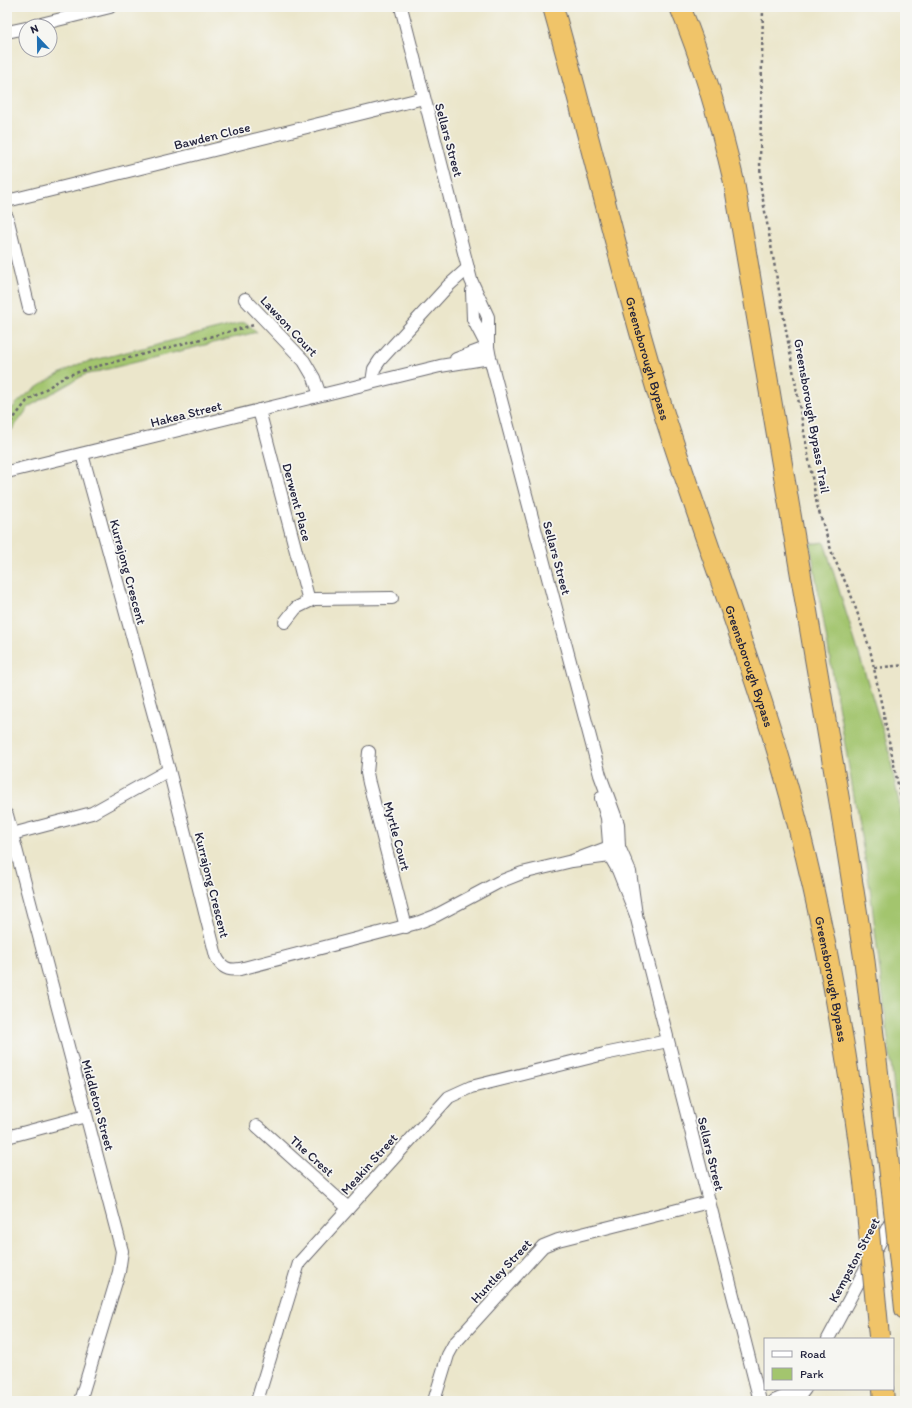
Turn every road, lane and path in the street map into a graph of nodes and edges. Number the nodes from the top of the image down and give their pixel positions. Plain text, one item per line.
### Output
1 (110, 7) edge
2 (401, 7) edge
3 (553, 7) edge
4 (680, 7) edge
5 (763, 7) edge
6 (58, 20) edge
7 (18, 30) edge
8 (7, 32) edge
9 (424, 98) junction
10 (7, 201) edge
11 (7, 217) edge
12 (470, 274) junction
13 (245, 299) dead end
14 (28, 308) dead end
15 (266, 321) junction
16 (489, 353) junction
17 (372, 382) junction
18 (320, 395) junction
19 (259, 410) junction
20 (7, 427) edge
21 (82, 454) junction
22 (7, 472) edge
23 (392, 598) dead end
24 (309, 600) junction
25 (285, 622) dead end
26 (905, 665) edge
27 (874, 668) junction
28 (369, 752) dead end
29 (169, 770) junction
30 (7, 815) edge
31 (905, 818) edge
32 (12, 834) junction
33 (613, 850) junction
34 (406, 926) junction
35 (667, 1037) junction
36 (86, 1116) junction
37 (257, 1126) dead end
38 (7, 1137) edge
39 (905, 1195) edge
40 (709, 1202) junction
41 (348, 1208) junction
42 (904, 1299) edge
43 (829, 1338) edge
44 (879, 1338) edge
45 (794, 1390) edge
46 (804, 1390) edge
47 (883, 1390) edge
48 (80, 1401) edge
49 (257, 1401) edge
50 (434, 1401) edge
51 (760, 1401) edge
52 (774, 1401) edge
53 (796, 1401) edge
54 (884, 1401) edge

1 - 6 street
2 - 9 street, Sellars Street
3 - 44 highway, Greensborough Bypass, bridge
4 - 42 highway, bridge
5 - 27 path, Greensborough Bypass Trail
7 - 8 street
9 - 10 street, Bawden Close
9 - 12 street, Sellars Street
11 - 14 street
12 - 16 street, Sellars Street
12 - 17 street
13 - 15 street, Lawson Court
15 - 18 street, Lawson Court
15 - 20 path
16 - 17 street, Hakea Street
16 - 33 street, Sellars Street
17 - 18 street, Hakea Street
18 - 19 street, Hakea Street
19 - 21 street, Hakea Street
19 - 24 street, Derwent Place
21 - 22 street, Hakea Street
21 - 29 street, Kurrajong Crescent
23 - 24 street
24 - 25 street
26 - 27 path
27 - 31 path, Greensborough Bypass Trail
28 - 34 street, Myrtle Court
29 - 32 street
29 - 34 street, Kurrajong Crescent
30 - 32 street, Middleton Street
32 - 36 street, Middleton Street
33 - 34 street, Kurrajong Crescent
33 - 35 street, Sellars Street
35 - 40 street, Sellars Street
35 - 41 street, Meakin Street
36 - 38 street
36 - 48 street, Middleton Street
37 - 41 street, The Crest
39 - 43 street, Kempston Street
40 - 50 street, Huntley Street
40 - 51 street, Sellars Street
41 - 49 street, Meakin Street
45 - 52 street
46 - 53 street
47 - 54 highway

